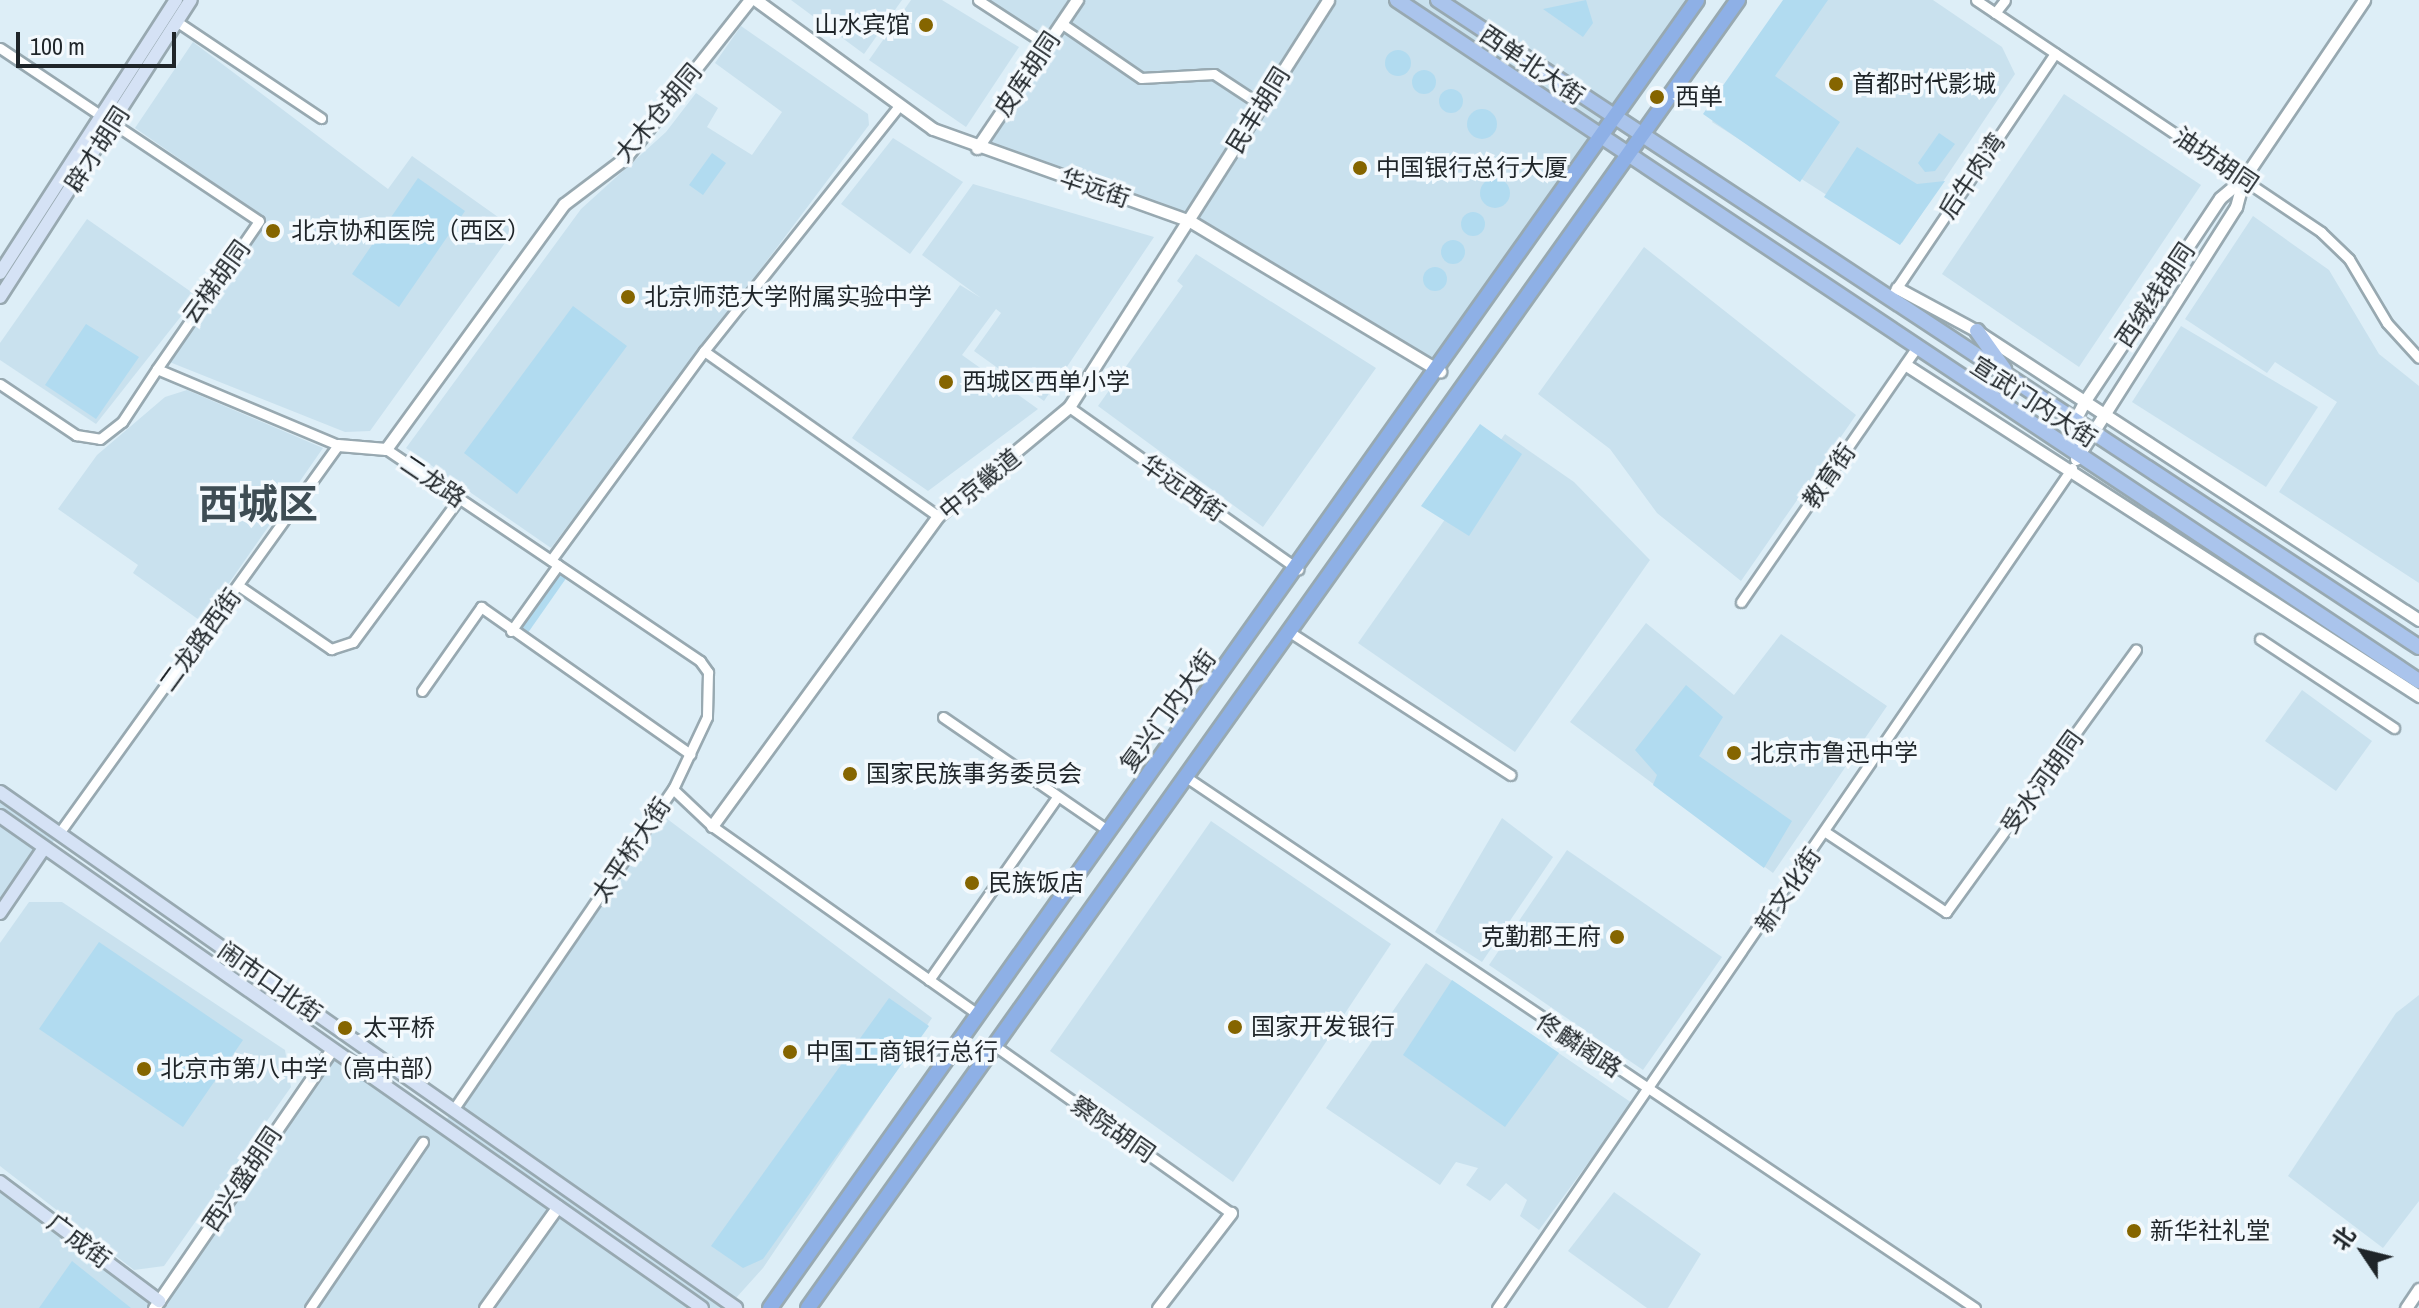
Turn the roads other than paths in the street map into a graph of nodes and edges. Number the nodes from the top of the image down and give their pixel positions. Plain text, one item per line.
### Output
1 (176, 0) edge
2 (191, 0) edge
3 (753, 0) edge
4 (978, 0) edge
5 (1077, 0) edge
6 (1328, 0) edge
7 (1397, 0) edge
8 (1438, 0) edge
9 (1697, 0) edge
10 (1738, 0) edge
11 (1976, 0) edge
12 (2005, 0) edge
13 (2364, 0) edge
14 (1995, 13) junction
15 (179, 23) junction
16 (1061, 23) junction
17 (1047, 45) junction
18 (0, 48) edge
19 (2055, 53) junction
20 (1261, 105) junction
21 (899, 106) junction
22 (1620, 114) junction
23 (321, 118) dead end
24 (108, 120) junction
25 (1645, 131) junction
26 (1602, 139) junction
27 (977, 148) junction
28 (1627, 156) junction
29 (2244, 178) junction
30 (1190, 221) junction
31 (0, 273) edge
32 (1893, 293) junction
33 (0, 297) edge
34 (1977, 331) junction
35 (1915, 350) junction
36 (704, 351) junction
37 (2419, 358) edge
38 (1906, 365) junction
39 (157, 369) junction
40 (1440, 371) junction
41 (2009, 376) junction
42 (0, 384) edge
43 (2084, 402) junction
44 (1069, 407) junction
45 (2102, 412) junction
46 (2075, 420) junction
47 (2091, 431) junction
48 (338, 445) junction
49 (386, 449) junction
50 (2075, 462) junction
51 (459, 499) junction
52 (938, 516) junction
53 (554, 563) junction
54 (1298, 569) junction
55 (239, 586) junction
56 (1741, 602) dead end
57 (2419, 620) edge
58 (511, 631) junction
59 (1288, 631) junction
60 (2260, 639) dead end
61 (2419, 647) edge
62 (2136, 650) dead end
63 (2419, 681) edge
64 (422, 691) dead end
65 (2419, 696) edge
66 (943, 717) dead end
67 (2394, 728) dead end
68 (690, 754) junction
69 (1511, 775) dead end
70 (1186, 777) junction
71 (673, 789) junction
72 (0, 792) edge
73 (1057, 797) junction
74 (0, 816) edge
75 (712, 826) junction
76 (1109, 831) junction
77 (59, 833) junction
78 (1827, 833) junction
79 (44, 848) junction
80 (0, 913) edge
81 (929, 980) junction
82 (979, 1015) junction
83 (995, 1046) junction
84 (331, 1050) junction
85 (1651, 1091) junction
86 (455, 1107) junction
87 (442, 1126) junction
88 (423, 1142) dead end
89 (0, 1182) edge
90 (558, 1206) junction
91 (1231, 1213) joint
92 (2419, 1289) edge
93 (161, 1306) edge
94 (310, 1308) edge
95 (485, 1308) edge
96 (702, 1308) edge
97 (736, 1308) edge
98 (770, 1308) edge
99 (808, 1308) edge
100 (1158, 1308) edge
101 (1497, 1308) edge
102 (1975, 1308) edge
103 (2406, 1308) edge

1 - 24 main road, 辟才胡同
2 - 15 main road, 辟才胡同
3 - 21 street, 华远街
3 - 49 street, 大木仓胡同
4 - 17 street
5 - 16 street, 皮库胡同
6 - 20 street, 民丰胡同
7 - 26 main road, 西单北大街
8 - 22 main road, 西单北大街
9 - 22 highway, 复兴门内大街
10 - 25 highway
11 - 14 street, 油坊胡同
12 - 14 street
13 - 29 street, 西绒线胡同
14 - 19 street, 油坊胡同
15 - 23 street
15 - 24 main road, 辟才胡同
16 - 17 street, 皮库胡同
16 - 20 street
17 - 27 street, 皮库胡同
18 - 24 street
19 - 29 street, 油坊胡同
19 - 32 street, 后牛肉湾
20 - 30 street, 民丰胡同
21 - 27 street, 华远街
21 - 36 street
22 - 25 main road, 西单北大街
22 - 26 highway, 复兴门内大街
24 - 31 main road, 辟才胡同
24 - 33 main road, 辟才胡同
24 - 39 street, 云梯胡同
25 - 28 highway
25 - 32 main road, 宣武门内大街
26 - 28 main road, 西单北大街
26 - 40 highway, 复兴门内大街
27 - 30 street, 华远街
28 - 35 main road, 宣武门内大街
28 - 59 highway
29 - 37 street, 油坊胡同
29 - 43 street, 西绒线胡同
29 - 45 street, 西绒线胡同
30 - 40 street, 华远街
30 - 44 street, 中京畿道
32 - 34 street
32 - 41 main road, 宣武门内大街
34 - 41 main road
34 - 43 street
35 - 38 street, 教育街
35 - 50 main road, 宣武门内大街
36 - 52 street
36 - 53 street
38 - 50 street
38 - 56 street, 教育街
39 - 42 street
39 - 48 street, 二龙路
40 - 54 highway, 复兴门内大街
41 - 46 main road, 宣武门内大街
43 - 45 street
43 - 46 street, 西绒线胡同
44 - 52 street, 中京畿道
44 - 54 street, 华远西街
45 - 47 street, 西绒线胡同
45 - 57 street
46 - 47 main road, 宣武门内大街
46 - 50 street
47 - 50 street, 西绒线胡同
47 - 61 main road, 宣武门内大街
48 - 49 street, 二龙路
48 - 55 street, 二龙路西街
49 - 51 street, 二龙路
50 - 63 main road, 宣武门内大街
50 - 65 street
50 - 78 street, 新文化街
51 - 53 street, 二龙路
51 - 55 street
52 - 75 street, 中京畿道
53 - 58 street
53 - 68 street, 二龙路
54 - 76 highway, 复兴门内大街
55 - 77 street, 二龙路西街
58 - 64 street
58 - 68 street
59 - 69 street
59 - 70 highway
60 - 67 street
62 - 78 street, 受水河胡同
66 - 73 street
68 - 71 street, 二龙路
70 - 83 highway
70 - 85 street, 佟麟阁路
71 - 75 street, 太平桥大街
71 - 86 street, 太平桥大街
72 - 77 main road, 闹市口北街
73 - 76 street
73 - 81 street
74 - 79 main road, 闹市口北街
75 - 81 street, 太平桥大街
76 - 82 highway, 复兴门内大街
77 - 86 main road, 闹市口北街
78 - 85 street, 新文化街
79 - 80 main road
79 - 84 main road, 闹市口北街
81 - 82 street, 太平桥大街
82 - 98 highway, 复兴门内大街
83 - 91 street, 察院胡同
83 - 99 highway
84 - 87 main road, 闹市口北街
84 - 93 street, 西兴盛胡同
85 - 101 street, 新文化街
85 - 102 street, 佟麟阁路
86 - 87 main road
86 - 97 main road, 闹市口北街
87 - 90 main road, 闹市口北街
88 - 94 street
89 - 93 main road, 广成街
90 - 95 street
90 - 96 main road, 闹市口北街
91 - 100 street
92 - 103 street

